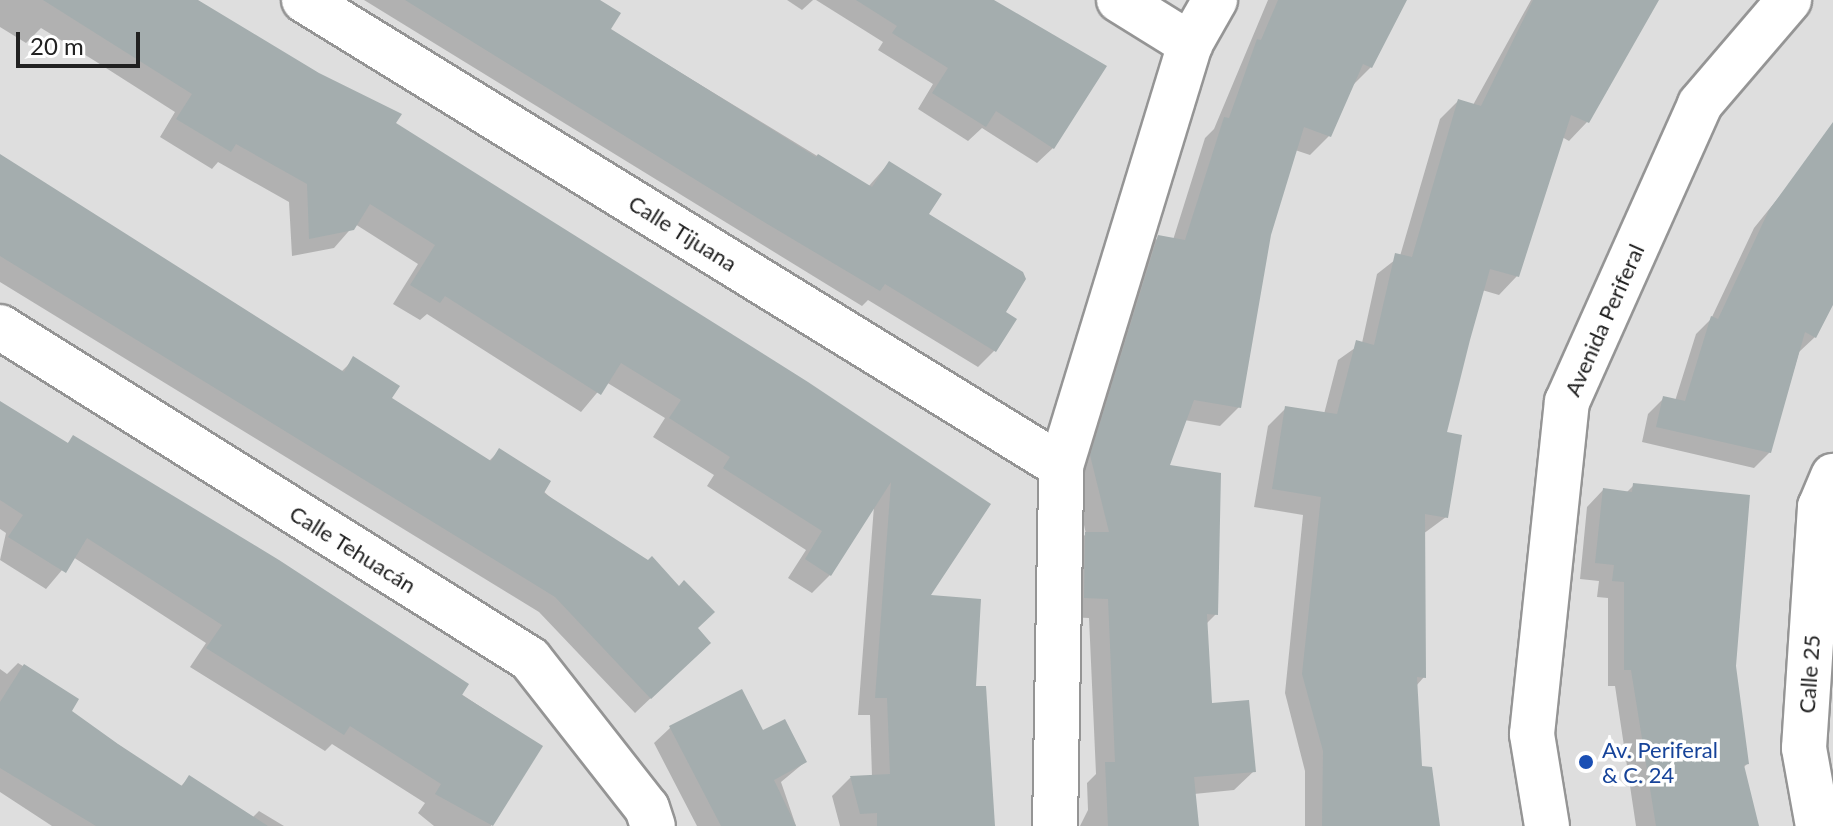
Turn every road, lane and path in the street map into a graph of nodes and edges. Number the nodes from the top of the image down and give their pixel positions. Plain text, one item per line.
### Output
1 (304, 0) edge
2 (1119, 0) edge
3 (1215, 0) edge
4 (1789, 0) edge
5 (1190, 44) junction
6 (0, 327) edge
7 (1061, 466) junction
8 (1833, 476) edge
9 (653, 826) edge
10 (1055, 826) edge
11 (1547, 826) edge
12 (1818, 826) edge

1 - 7 street, Calle Tijuana
2 - 5 street
3 - 5 street
4 - 11 street, Avenida Periferal
5 - 7 street
6 - 9 street, Calle Tehuacán
7 - 10 street
8 - 12 street, Calle 25

